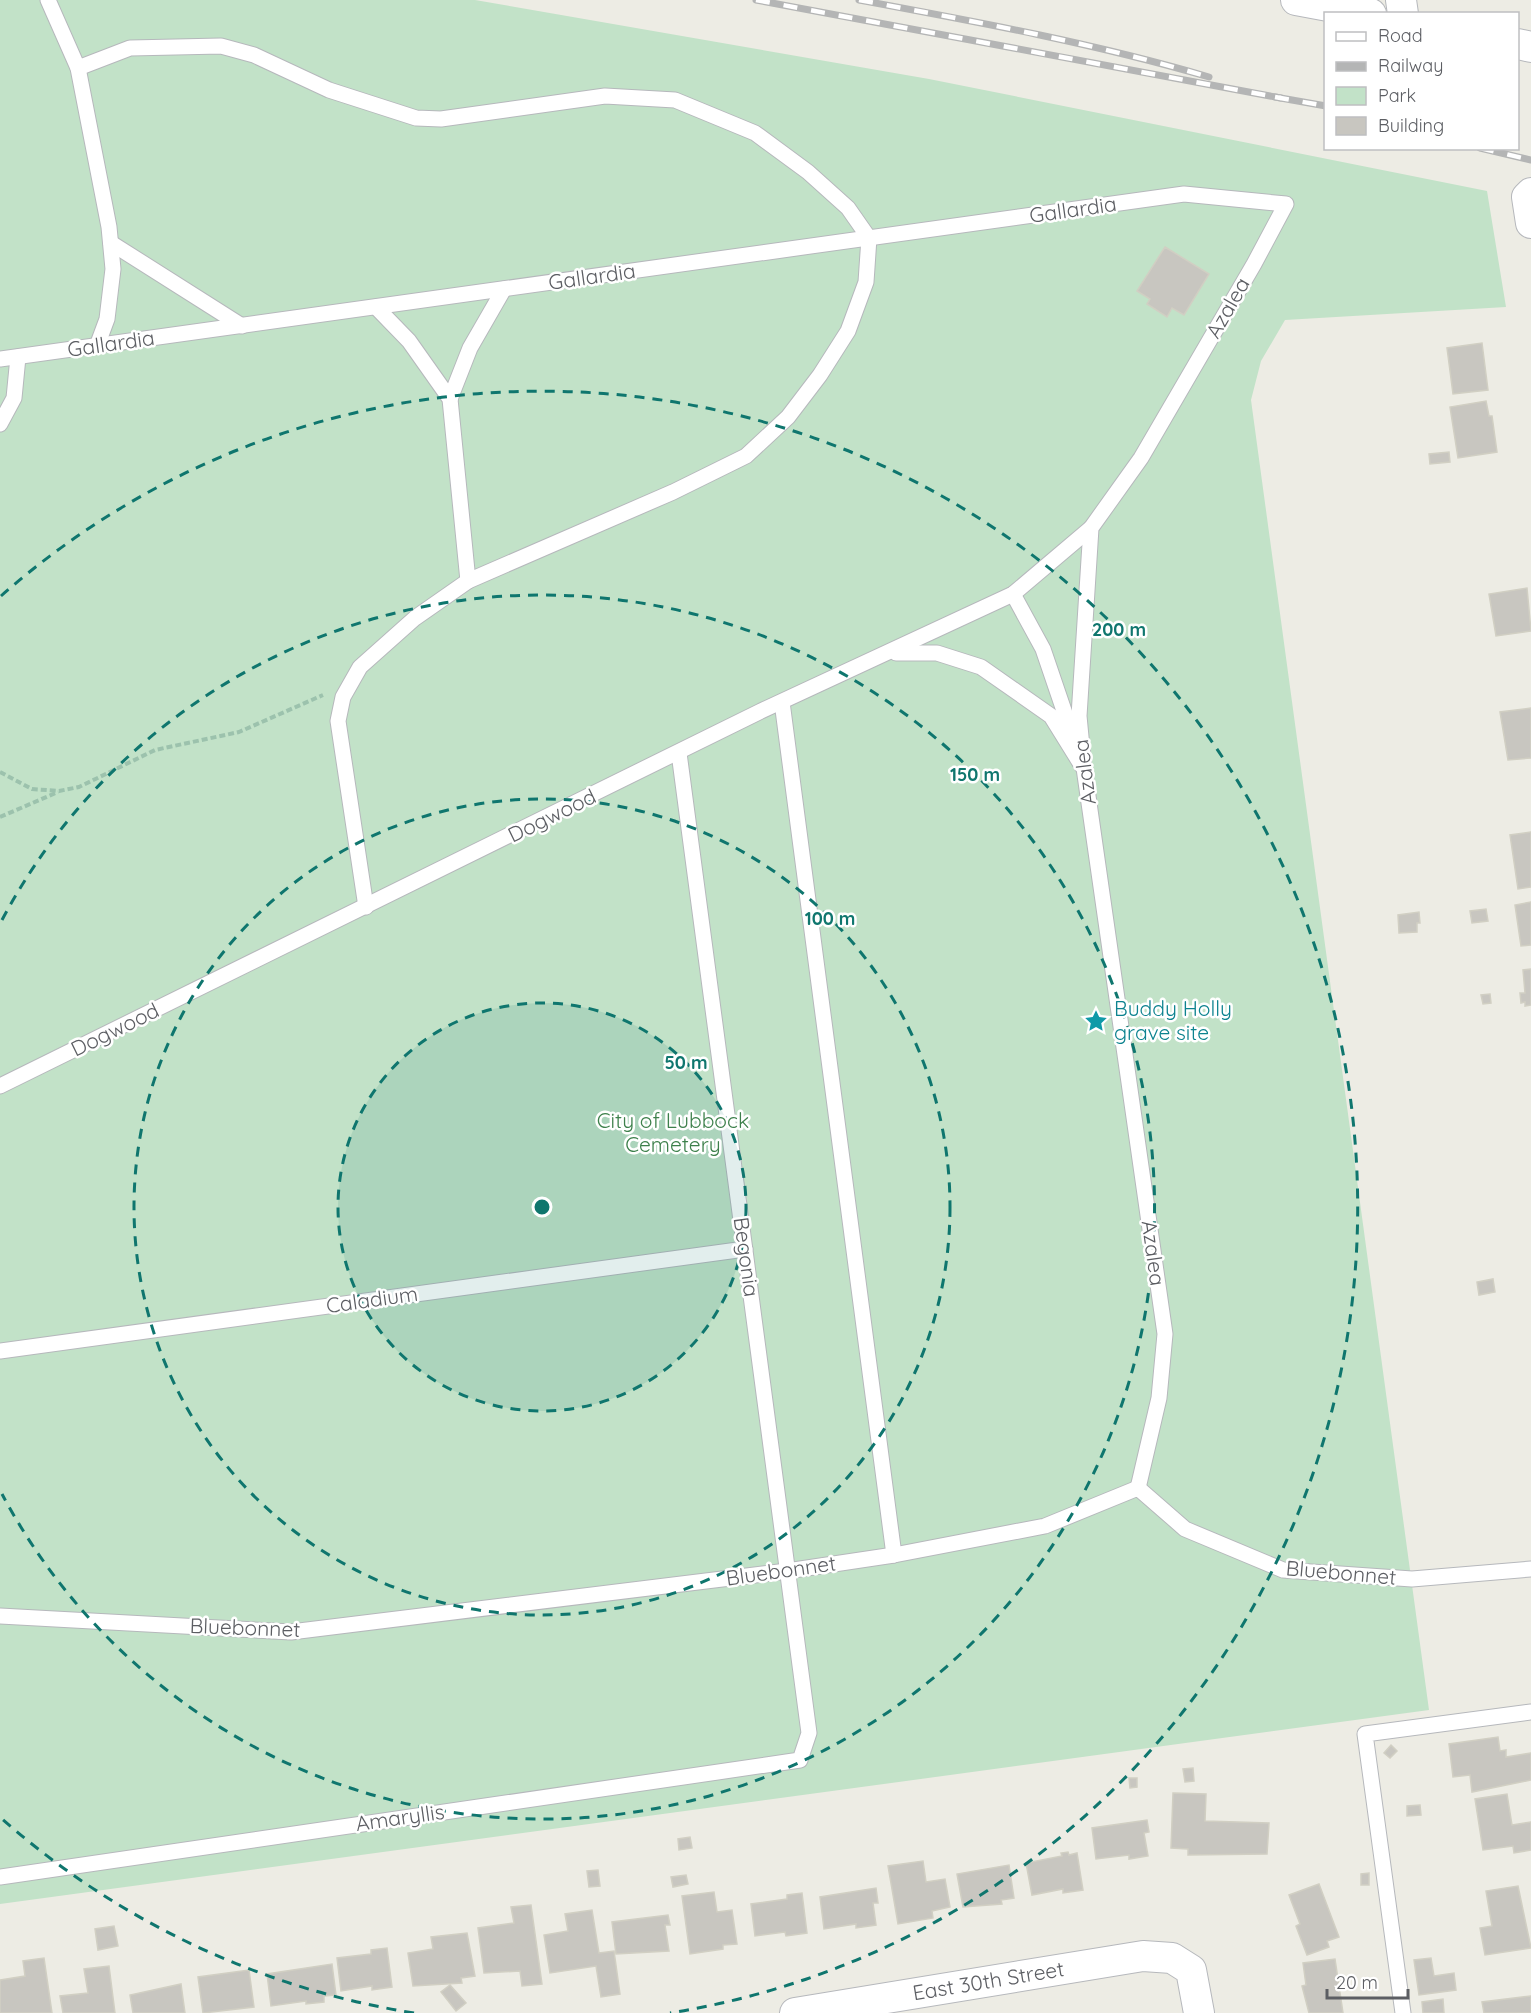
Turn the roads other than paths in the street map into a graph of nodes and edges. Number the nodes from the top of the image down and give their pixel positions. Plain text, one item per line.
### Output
1 (48, 0) edge
2 (1296, 0) edge
3 (1360, 12) edge
4 (78, 68) junction
5 (1184, 194) joint
6 (868, 238) junction
7 (111, 243) junction
8 (504, 289) junction
9 (376, 307) junction
10 (242, 326) junction
11 (97, 346) junction
12 (18, 357) junction
13 (0, 359) edge
14 (450, 399) junction
15 (0, 424) edge
16 (1091, 528) junction
17 (468, 581) junction
18 (1013, 594) junction
19 (890, 653) junction
20 (782, 702) junction
21 (679, 753) junction
22 (1084, 768) junction
23 (366, 907) junction
24 (0, 1086) edge
25 (745, 1249) junction
26 (0, 1351) edge
27 (1138, 1488) junction
28 (894, 1555) junction
29 (1531, 1569) edge
30 (788, 1570) junction
31 (0, 1616) edge
32 (1531, 1712) edge
33 (800, 1760) joint
34 (0, 1877) edge
35 (795, 2013) edge
36 (1199, 2013) edge
37 (1403, 2013) edge

1 - 4 lane
2 - 3 street
4 - 6 lane
4 - 7 lane
5 - 6 lane, Gallardia
5 - 16 lane, Azalea
6 - 8 lane, Gallardia
6 - 17 lane
7 - 10 lane
7 - 11 lane
8 - 9 lane, Gallardia
8 - 14 lane
9 - 10 lane, Gallardia
9 - 14 lane
10 - 11 lane, Gallardia
11 - 12 lane, Gallardia
12 - 13 lane, Gallardia
12 - 15 lane
14 - 17 lane
16 - 18 lane, Dogwood
16 - 22 lane, Azalea
17 - 23 lane
18 - 19 lane, Dogwood
18 - 22 lane
19 - 20 lane, Dogwood
19 - 22 lane
20 - 21 lane, Dogwood
20 - 28 lane
21 - 23 lane, Dogwood
21 - 25 lane, Begonia
22 - 27 lane, Azalea
23 - 24 lane, Dogwood
25 - 26 lane, Caladium
25 - 30 lane, Begonia
27 - 28 lane, Bluebonnet
27 - 29 lane, Bluebonnet
28 - 30 lane, Bluebonnet
30 - 31 lane, Bluebonnet
30 - 33 lane, Begonia
32 - 37 lane
33 - 34 lane, Amaryllis
35 - 36 street, East 30th Street

